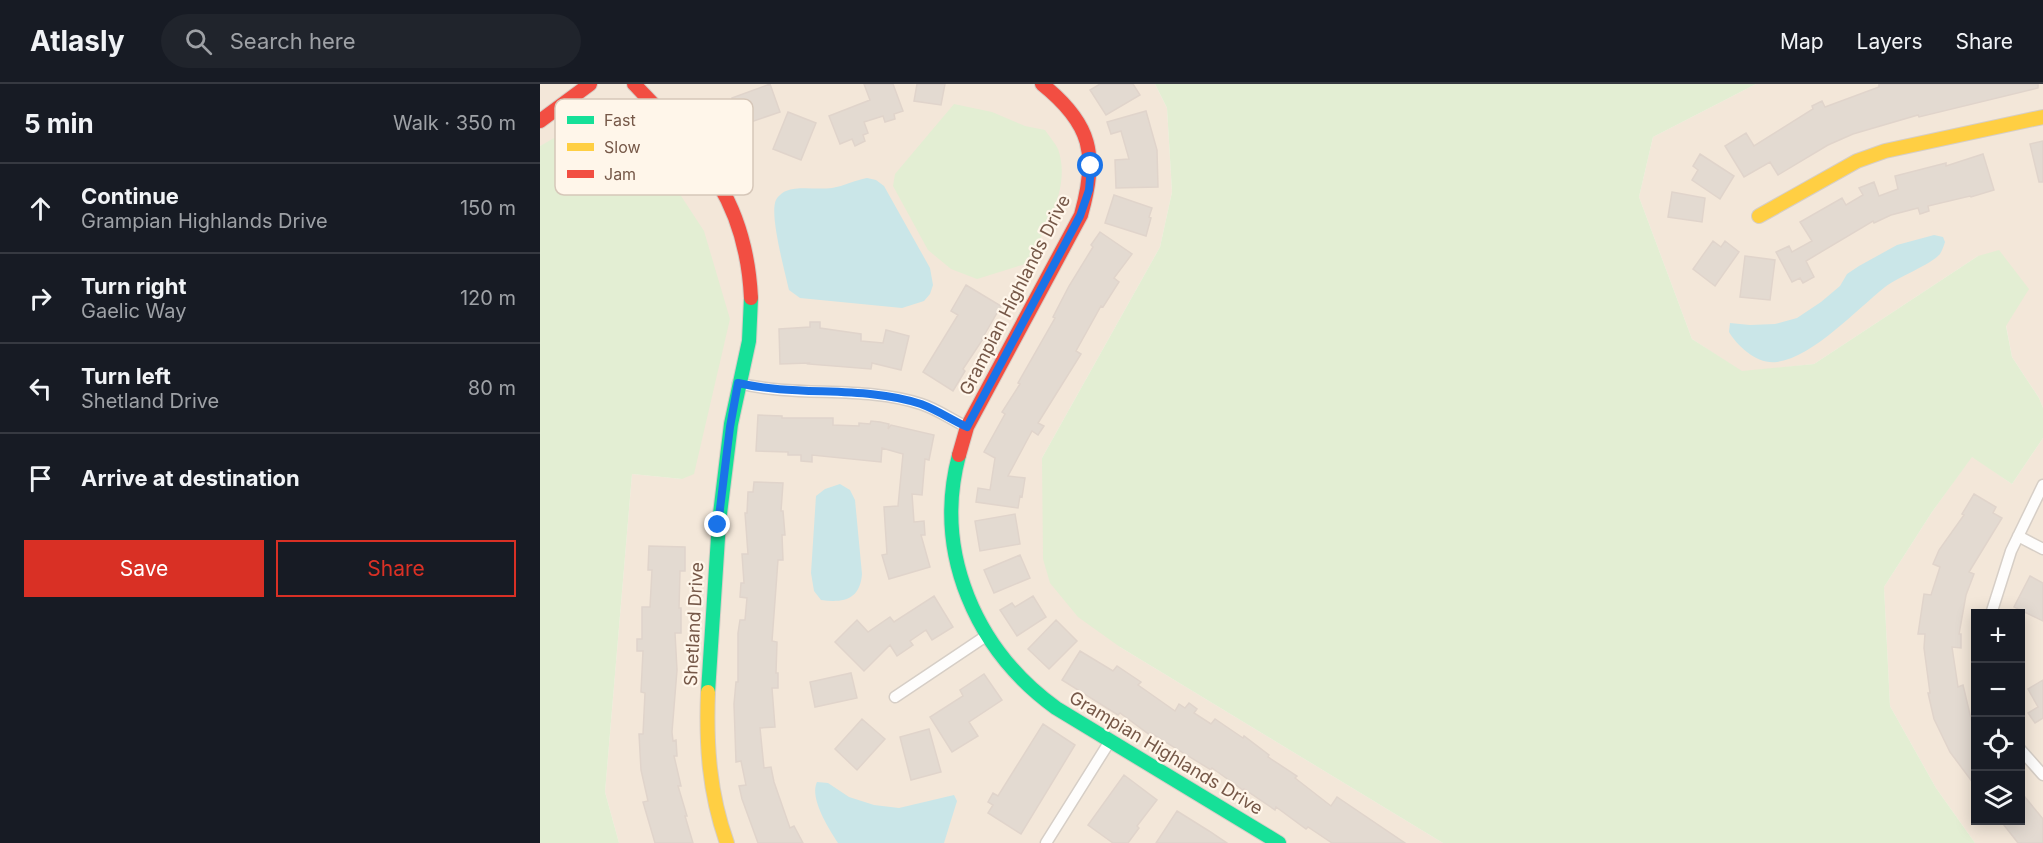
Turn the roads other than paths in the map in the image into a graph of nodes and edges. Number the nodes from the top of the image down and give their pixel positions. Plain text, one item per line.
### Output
1 (590, 84) edge
2 (634, 84) edge
3 (1042, 84) edge
4 (570, 99) edge
5 (648, 99) edge
6 (555, 110) edge
7 (2043, 117) edge
8 (540, 121) edge
9 (725, 195) edge
10 (1759, 216) dead end
11 (738, 383) junction
12 (967, 427) junction
13 (2043, 484) edge
14 (2018, 536) junction
15 (2043, 549) edge
16 (1993, 609) edge
17 (986, 636) junction
18 (895, 697) dead end
19 (1110, 741) junction
20 (2025, 755) edge
21 (2043, 775) edge
22 (727, 843) edge
23 (1046, 843) edge
24 (1279, 843) edge

1 - 4 street
2 - 5 street, Shetland Drive
3 - 12 street, Grampian Highlands Drive
6 - 8 street
7 - 10 street
9 - 11 street, Shetland Drive
11 - 12 street
11 - 22 street, Shetland Drive
12 - 17 street, Grampian Highlands Drive
13 - 14 street
14 - 15 street
14 - 16 street
17 - 18 street
17 - 19 street, Grampian Highlands Drive
19 - 23 street
19 - 24 street, Grampian Highlands Drive
20 - 21 street

